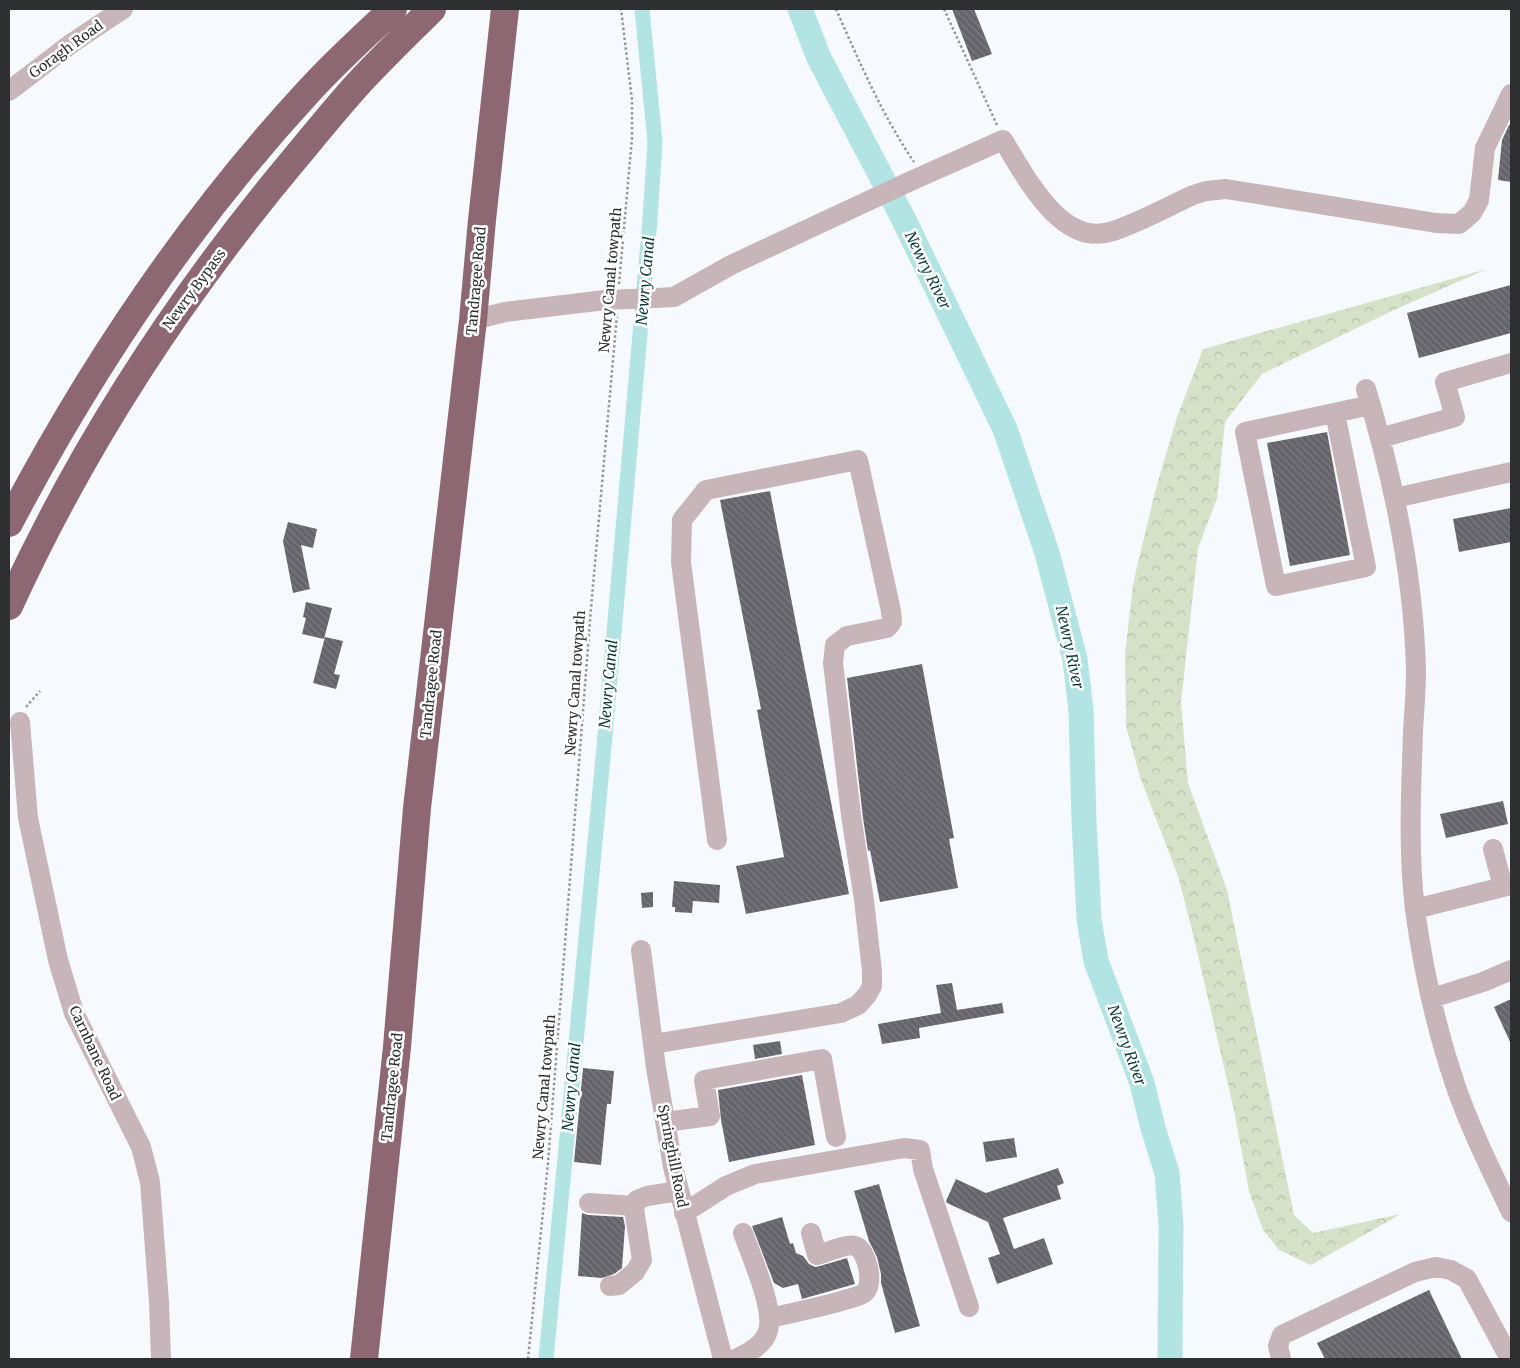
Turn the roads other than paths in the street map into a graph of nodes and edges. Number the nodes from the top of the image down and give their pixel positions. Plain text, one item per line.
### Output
1 (123, 9) edge
2 (393, 9) edge
3 (432, 9) edge
4 (505, 9) edge
5 (9, 91) edge
6 (1511, 94) edge
7 (473, 320) junction
8 (1511, 364) edge
9 (1335, 413) junction
10 (1380, 438) junction
11 (1511, 472) edge
12 (1395, 498) junction
13 (9, 523) edge
14 (9, 606) edge
15 (20, 722) road end
16 (15, 745) edge
17 (717, 840) dead end
18 (1493, 849) dead end
19 (1507, 886) edge
20 (1415, 909) junction
21 (641, 950) dead end
22 (1511, 970) edge
23 (1432, 998) junction
24 (653, 1044) junction
25 (665, 1122) junction
26 (836, 1137) dead end
27 (679, 1191) junction
28 (589, 1203) dead end
29 (635, 1206) junction
30 (1511, 1212) edge
31 (684, 1213) junction
32 (743, 1233) dead end
33 (811, 1233) dead end
34 (610, 1286) dead end
35 (969, 1307) dead end
36 (770, 1318) junction
37 (161, 1359) edge
38 (364, 1359) edge
39 (723, 1359) edge
40 (736, 1359) edge
41 (1281, 1359) edge
42 (1510, 1359) edge

1 - 5 street, Goragh Road
2 - 13 highway
3 - 14 highway, Newry Bypass
4 - 7 highway, Tandragee Road
6 - 7 street, bridge
7 - 38 highway, Tandragee Road
8 - 10 street
9 - 9 street
9 - 10 street
10 - 12 street
11 - 12 street
12 - 20 street
15 - 16 street, Carnbane Road
16 - 37 street, Carnbane Road
17 - 24 street
18 - 19 street
19 - 20 street
20 - 23 street
21 - 24 street, Springhill Road
22 - 23 street
23 - 30 street
24 - 25 street, Springhill Road
25 - 26 street
25 - 27 street, Springhill Road
27 - 29 street
27 - 31 street, Springhill Road
28 - 29 street
29 - 34 street
31 - 35 street
31 - 39 street, Springhill Road
32 - 36 street
33 - 36 street
36 - 40 street
41 - 42 street

